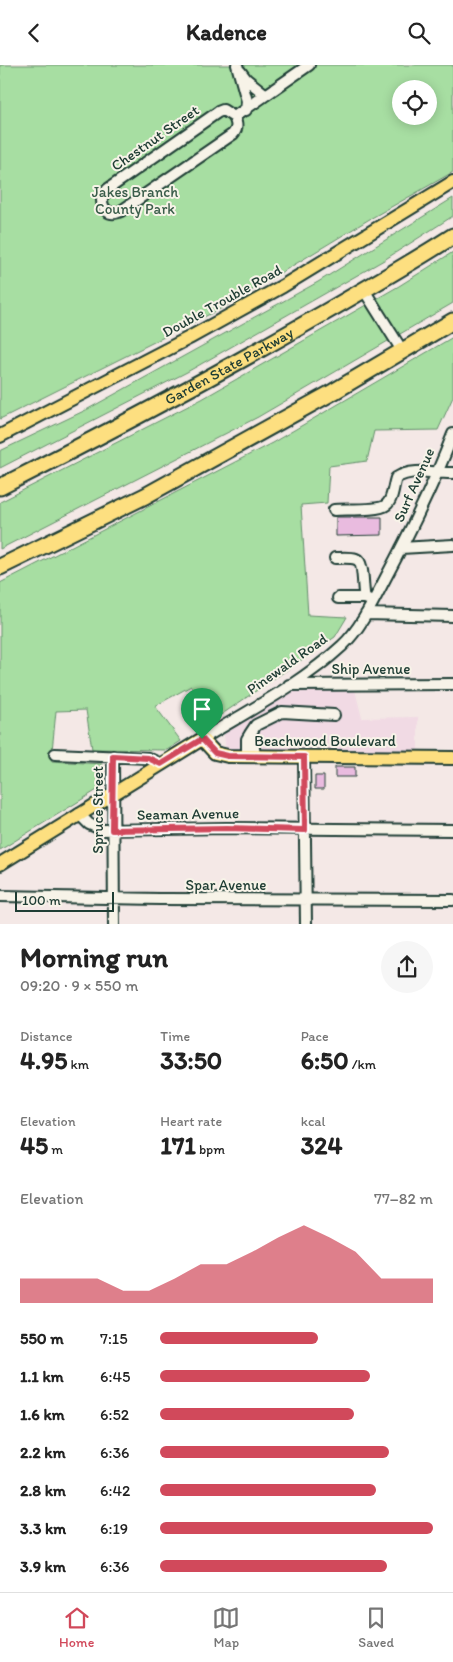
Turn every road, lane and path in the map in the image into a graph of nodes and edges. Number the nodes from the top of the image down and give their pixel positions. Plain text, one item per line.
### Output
1 (309, 65) edge
2 (238, 67) edge
3 (266, 95) junction
4 (246, 109) junction
5 (234, 117) junction
6 (453, 182) edge
7 (453, 236) edge
8 (364, 290) junction
9 (453, 321) edge
10 (403, 352) junction
11 (453, 434) edge
12 (0, 437) edge
13 (437, 473) junction
14 (453, 473) edge
15 (0, 487) edge
16 (334, 510) dead end
17 (453, 545) edge
18 (402, 548) junction
19 (335, 558) dead end
20 (0, 567) edge
21 (338, 599) dead end
22 (369, 599) junction
23 (366, 614) junction
24 (453, 616) edge
25 (453, 684) edge
26 (290, 685) junction
27 (334, 715) dead end
28 (202, 739) junction
29 (56, 754) dead end
30 (113, 756) junction
31 (251, 757) junction
32 (304, 757) junction
33 (453, 758) edge
34 (161, 764) junction
35 (113, 793) junction
36 (79, 815) junction
37 (112, 830) junction
38 (305, 830) junction
39 (453, 830) edge
40 (0, 864) edge
41 (0, 896) edge
42 (114, 898) junction
43 (305, 900) junction
44 (453, 900) edge
45 (114, 924) edge
46 (306, 924) edge

1 - 3 street
2 - 3 street
2 - 4 street
3 - 4 street
4 - 5 street
5 - 5 street, Chestnut Street
6 - 12 main road, Double Trouble Road
7 - 8 highway, Garden State Parkway
8 - 10 street
8 - 15 highway, Garden State Parkway
9 - 10 highway
10 - 20 highway
11 - 13 street, Surf Avenue
13 - 14 street
13 - 16 street
13 - 18 street, Surf Avenue
17 - 18 street
18 - 22 street, Pinewald Road
19 - 22 street
21 - 22 street
22 - 23 street, Pinewald Road
23 - 24 street
23 - 26 street, Pinewald Road
25 - 26 street, Ship Avenue
26 - 28 street, Pinewald Road
27 - 31 street
28 - 31 main road, Beachwood Boulevard
28 - 34 main road, Pinewald Road
29 - 30 street
30 - 34 street
30 - 35 street, Spruce Street
31 - 32 main road, Beachwood Boulevard
32 - 33 main road, Beachwood Boulevard
32 - 38 street
34 - 35 main road, Pinewald Road
35 - 36 main road, Pinewald Road
35 - 37 street, Spruce Street
36 - 37 street, Seaman Avenue
36 - 40 main road, Pinewald Road
37 - 38 street, Seaman Avenue
37 - 42 street, Spruce Street
38 - 39 street, Seaman Avenue
38 - 43 street
41 - 42 street, Spar Avenue
42 - 43 street, Spar Avenue
42 - 45 street, Spruce Street
43 - 44 street, Spar Avenue
43 - 46 street

